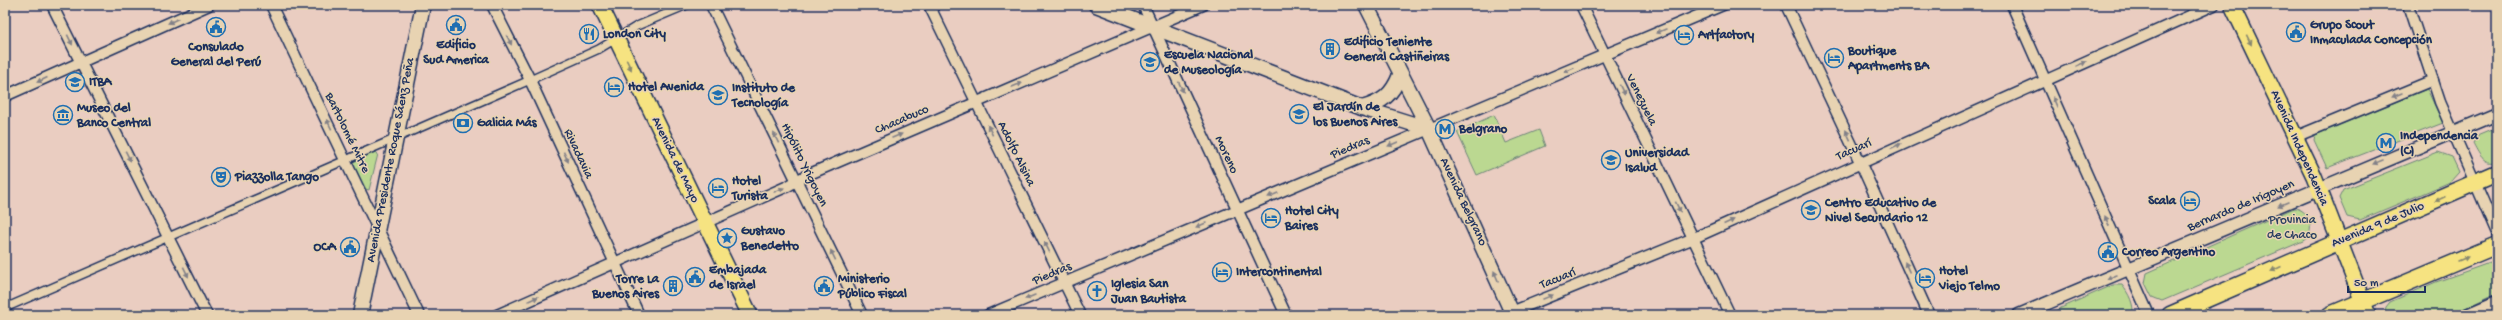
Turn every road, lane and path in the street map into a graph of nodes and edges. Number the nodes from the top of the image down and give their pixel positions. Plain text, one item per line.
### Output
1 (52, 5) edge
2 (209, 5) edge
3 (270, 5) edge
4 (423, 5) edge
5 (492, 5) edge
6 (600, 5) edge
7 (687, 5) edge
8 (711, 5) edge
9 (929, 5) edge
10 (1096, 5) edge
11 (1143, 5) edge
12 (1203, 5) edge
13 (1366, 5) edge
14 (1581, 5) edge
15 (1723, 5) edge
16 (1786, 5) edge
17 (2012, 5) edge
18 (2214, 5) edge
19 (2232, 5) edge
20 (2408, 5) edge
21 (1153, 26) junction
22 (616, 38) junction
23 (1605, 55) junction
24 (81, 63) junction
25 (1400, 75) junction
26 (530, 80) junction
27 (2046, 80) junction
28 (2433, 80) junction
29 (5, 96) edge
30 (976, 102) junction
31 (1362, 108) junction
32 (2497, 114) edge
33 (1429, 129) junction
34 (2453, 133) junction
35 (2295, 137) junction
36 (396, 138) junction
37 (346, 159) junction
38 (1860, 162) junction
39 (2497, 173) edge
40 (797, 181) junction
41 (2476, 183) junction
42 (2318, 188) junction
43 (1237, 210) junction
44 (704, 222) junction
45 (378, 229) junction
46 (2497, 233) edge
47 (169, 237) junction
48 (1694, 238) junction
49 (2339, 242) junction
50 (2497, 245) edge
51 (614, 263) junction
52 (2128, 270) junction
53 (1065, 282) junction
54 (2497, 302) edge
55 (5, 308) edge
56 (2366, 308) edge
57 (1510, 314) edge
58 (207, 315) edge
59 (360, 315) edge
60 (419, 315) edge
61 (497, 315) edge
62 (639, 315) edge
63 (750, 315) edge
64 (862, 315) edge
65 (988, 315) edge
66 (1080, 315) edge
67 (1286, 315) edge
68 (1730, 315) edge
69 (1929, 315) edge
70 (2019, 315) edge
71 (2150, 315) edge
72 (2170, 315) edge
73 (2330, 315) edge
74 (2467, 315) edge

1 -> 24 street
2 -> 24 street
37 -> 3 street, Bartolomé Mitre
4 - 36 main road, Avenida Presidente Roque Sáenz Peña
5 -> 26 street, Rivadavia
6 - 22 main road, Avenida de Mayo
7 - 22 street
40 -> 8 street, Hipólito Yrigoyen
9 - 30 street, Adolfo Alsina
10 - 21 main road
11 - 21 street, Moreno
12 - 21 street, Chacabuco
13 - 25 main road, Avenida Belgrano
14 - 23 street, Venezuela
15 -> 23 street, Piedras
38 -> 16 street
17 - 27 street
27 -> 18 street, Tacuarí
19 -> 35 main road, Avenida Independencia
20 - 28 street
30 -> 21 street, Chacabuco
21 - 31 main road
21 -> 43 street, Moreno
22 - 26 street
22 -> 44 main road, Avenida de Mayo
23 -> 33 street, Piedras
23 -> 48 street, Venezuela
24 -> 29 street
24 -> 47 street
25 - 31 main road
25 - 33 main road, Avenida Belgrano
26 - 36 street
26 -> 51 street, Rivadavia
38 -> 27 street, Tacuarí
52 -> 27 street
28 - 34 street
28 -> 35 street
40 -> 30 street, Chacabuco
53 -> 30 street, Adolfo Alsina
31 - 33 main road
32 - 34 street, Bernardo de Irigoyen
33 -> 43 street, Piedras
57 -> 33 main road, Avenida Belgrano
34 - 41 street
34 -> 42 street, Bernardo de Irigoyen
35 - 42 main road, Avenida Independencia
36 - 37 street
36 - 45 main road, Avenida Presidente Roque Sáenz Peña
37 - 45 street, Bartolomé Mitre
37 - 47 street
48 -> 38 street, Tacuarí
69 -> 38 street
39 - 41 highway, Avenida 9 de Julio
44 -> 40 street, Chacabuco
64 -> 40 street, Hipólito Yrigoyen
41 - 46 street
41 -> 49 highway, Avenida 9 de Julio
42 - 49 main road, Avenida Independencia
42 -> 52 street, Bernardo de Irigoyen
43 -> 53 street, Piedras
43 - 67 street, Moreno
44 - 51 street, Chacabuco
44 - 63 main road, Avenida de Mayo
45 - 59 main road, Avenida Presidente Roque Sáenz Peña
45 - 60 street, Bartolomé Mitre
47 - 55 street
47 -> 58 street
57 -> 48 street, Tacuarí
48 - 68 street, Venezuela
49 - 56 main road, Avenida Independencia
49 -> 72 highway, Avenida 9 de Julio
56 -> 50 highway
61 -> 51 street, Chacabuco
51 - 62 street, Rivadavia
52 -> 70 street, Bernardo de Irigoyen
52 - 71 street
53 -> 65 street, Piedras
53 - 66 street, Adolfo Alsina
54 - 74 street
56 - 73 highway

